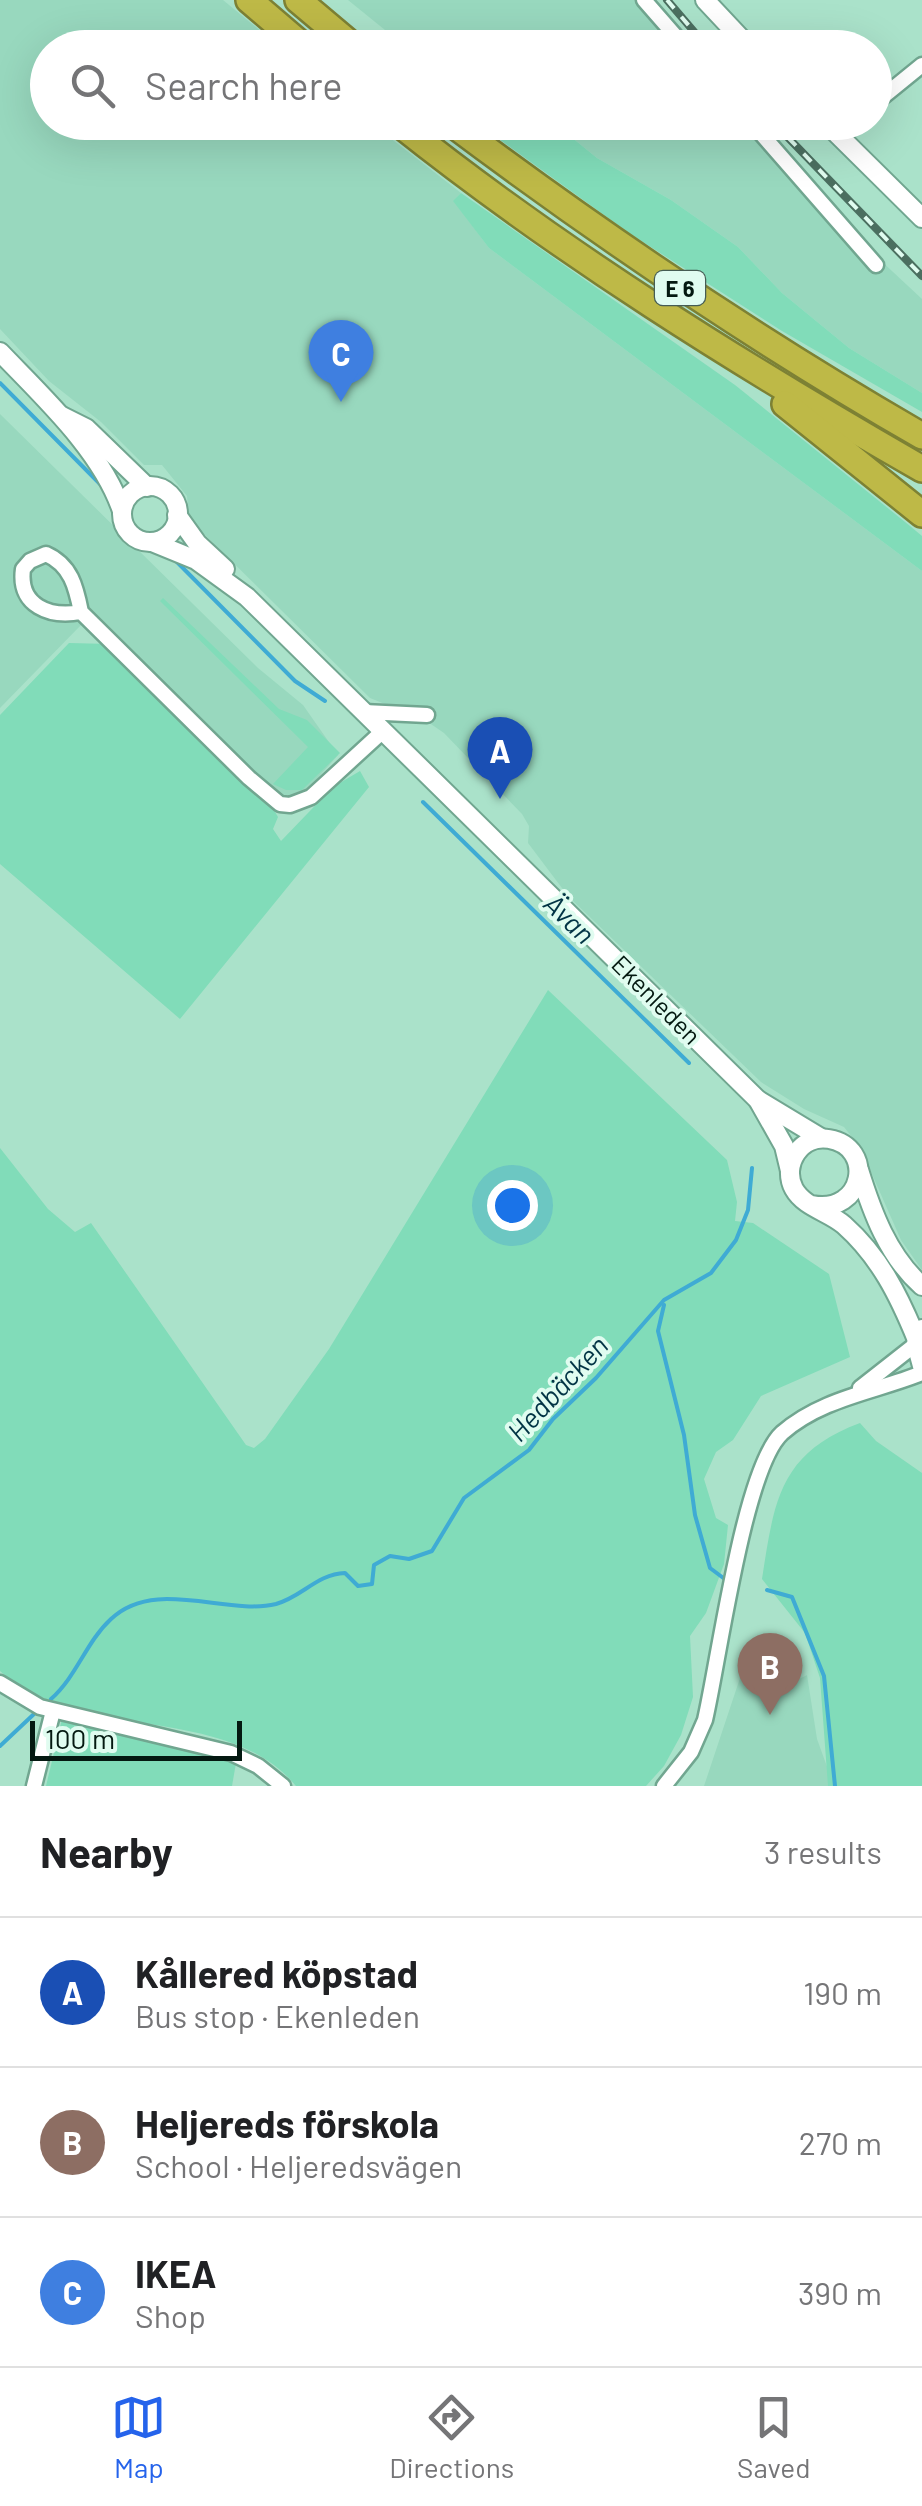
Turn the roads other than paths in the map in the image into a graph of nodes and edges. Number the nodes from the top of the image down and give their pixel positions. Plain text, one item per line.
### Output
1 (249, 0) edge
2 (298, 0) edge
3 (644, 0) edge
4 (705, 0) edge
5 (284, 30) edge
6 (334, 30) edge
7 (670, 30) edge
8 (733, 30) edge
9 (922, 66) edge
10 (892, 90) edge
11 (421, 140) edge
12 (474, 140) edge
13 (768, 140) edge
14 (843, 140) edge
15 (922, 218) edge
16 (876, 266) dead end
17 (691, 330) junction
18 (0, 352) edge
19 (61, 416) junction
20 (922, 436) edge
21 (922, 469) edge
22 (147, 487) junction
23 (122, 511) junction
24 (922, 514) edge
25 (178, 515) junction
26 (152, 542) junction
27 (247, 597) junction
28 (81, 612) junction
29 (364, 712) junction
30 (427, 715) dead end
31 (383, 731) junction
32 (758, 1100) junction
33 (821, 1138) junction
34 (858, 1166) junction
35 (790, 1171) junction
36 (812, 1205) junction
37 (922, 1286) edge
38 (918, 1338) edge
39 (922, 1370) edge
40 (855, 1392) junction
41 (0, 1683) edge
42 (53, 1710) junction
43 (34, 1786) edge
44 (283, 1786) edge
45 (664, 1786) edge

1 - 5 highway
2 - 6 highway
3 - 7 street
4 - 8 street
9 - 10 street
11 - 17 highway, E 6
12 - 20 highway, E 6
13 - 16 street
14 - 15 street
17 - 21 highway, E 6
17 - 24 highway
18 - 19 street, Ekenleden
19 - 22 street, Ekenleden
19 - 23 street, Ekenleden
22 - 23 street
22 - 25 street, Ekenleden
23 - 26 street, Ekenleden
25 - 26 street
25 - 27 street, Ekenleden
26 - 27 street, Ekenleden
27 - 29 street, Ekenleden
28 - 28 street
28 - 31 street
29 - 30 street
29 - 31 street, Ekenleden
31 - 32 street, Ekenleden
32 - 33 street, Ekenleden
32 - 35 street, Ekenleden
33 - 34 street
33 - 35 street
34 - 36 street
34 - 37 street
35 - 36 street
36 - 38 street
38 - 39 street
38 - 40 street
39 - 40 street
40 - 45 street
41 - 42 street
42 - 43 street
42 - 44 street

